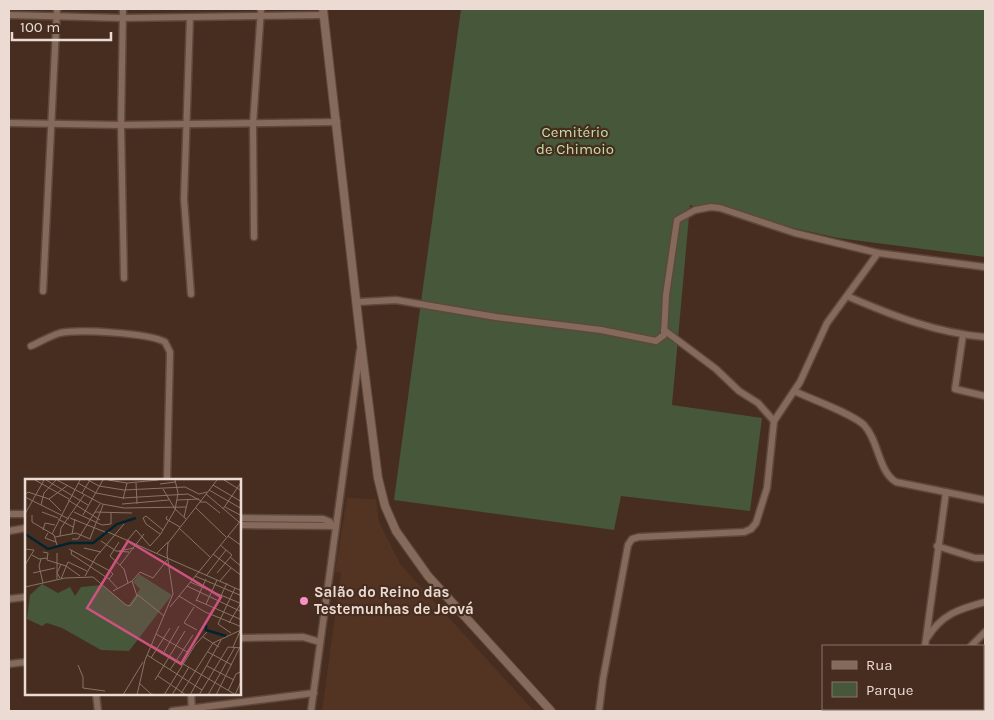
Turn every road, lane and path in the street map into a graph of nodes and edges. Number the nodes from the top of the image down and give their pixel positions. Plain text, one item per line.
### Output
1 (57, 9) edge
2 (123, 9) edge
3 (261, 12) edge
4 (324, 12) edge
5 (9, 15) edge
6 (57, 16) junction
7 (190, 17) junction
8 (122, 18) junction
9 (337, 122) junction
10 (9, 123) edge
11 (53, 123) junction
12 (188, 123) junction
13 (121, 124) junction
14 (254, 124) junction
15 (254, 236) dead end
16 (878, 253) junction
17 (985, 267) edge
18 (124, 278) dead end
19 (43, 290) dead end
20 (191, 294) dead end
21 (847, 296) junction
22 (358, 302) junction
23 (664, 330) junction
24 (963, 335) junction
25 (985, 337) edge
26 (361, 344) junction
27 (31, 346) dead end
28 (794, 391) junction
29 (985, 396) edge
30 (774, 421) junction
31 (167, 479) edge
32 (946, 492) junction
33 (985, 500) edge
34 (9, 514) edge
35 (25, 514) edge
36 (241, 518) edge
37 (241, 526) edge
38 (334, 526) junction
39 (25, 528) edge
40 (9, 531) edge
41 (937, 546) junction
42 (985, 558) edge
43 (25, 597) edge
44 (9, 599) edge
45 (985, 602) edge
46 (985, 632) edge
47 (241, 638) edge
48 (320, 642) junction
49 (925, 643) edge
50 (972, 645) edge
51 (25, 662) edge
52 (9, 664) edge
53 (314, 692) junction
54 (96, 695) edge
55 (190, 695) edge
56 (192, 710) edge
57 (98, 711) edge
58 (172, 711) edge
59 (311, 711) edge
60 (551, 711) edge
61 (599, 711) edge

1 - 6 street
2 - 8 street
3 - 4 street
3 - 7 street
3 - 14 street
4 - 9 street
5 - 6 street
6 - 8 street
6 - 11 street
7 - 8 street
7 - 12 street
8 - 13 street
9 - 14 street
9 - 22 street
10 - 11 street
11 - 13 street
11 - 19 street
12 - 13 street
12 - 14 street
12 - 20 street
13 - 18 street
14 - 15 street
16 - 17 street
16 - 21 street
16 - 23 street
21 - 24 street
21 - 28 street
22 - 23 street
22 - 26 street
23 - 30 street
24 - 25 street
24 - 29 street
26 - 38 street
26 - 60 street
27 - 31 street
28 - 30 street
28 - 32 street
30 - 61 street
32 - 33 street
32 - 41 street
34 - 35 street
36 - 38 street
37 - 38 street
38 - 48 street
39 - 40 street
41 - 42 street
41 - 49 street
43 - 44 street
45 - 49 street
46 - 50 street
47 - 48 street
48 - 53 street
51 - 52 street
53 - 56 street
53 - 59 street
54 - 57 street
55 - 56 street
56 - 58 street

